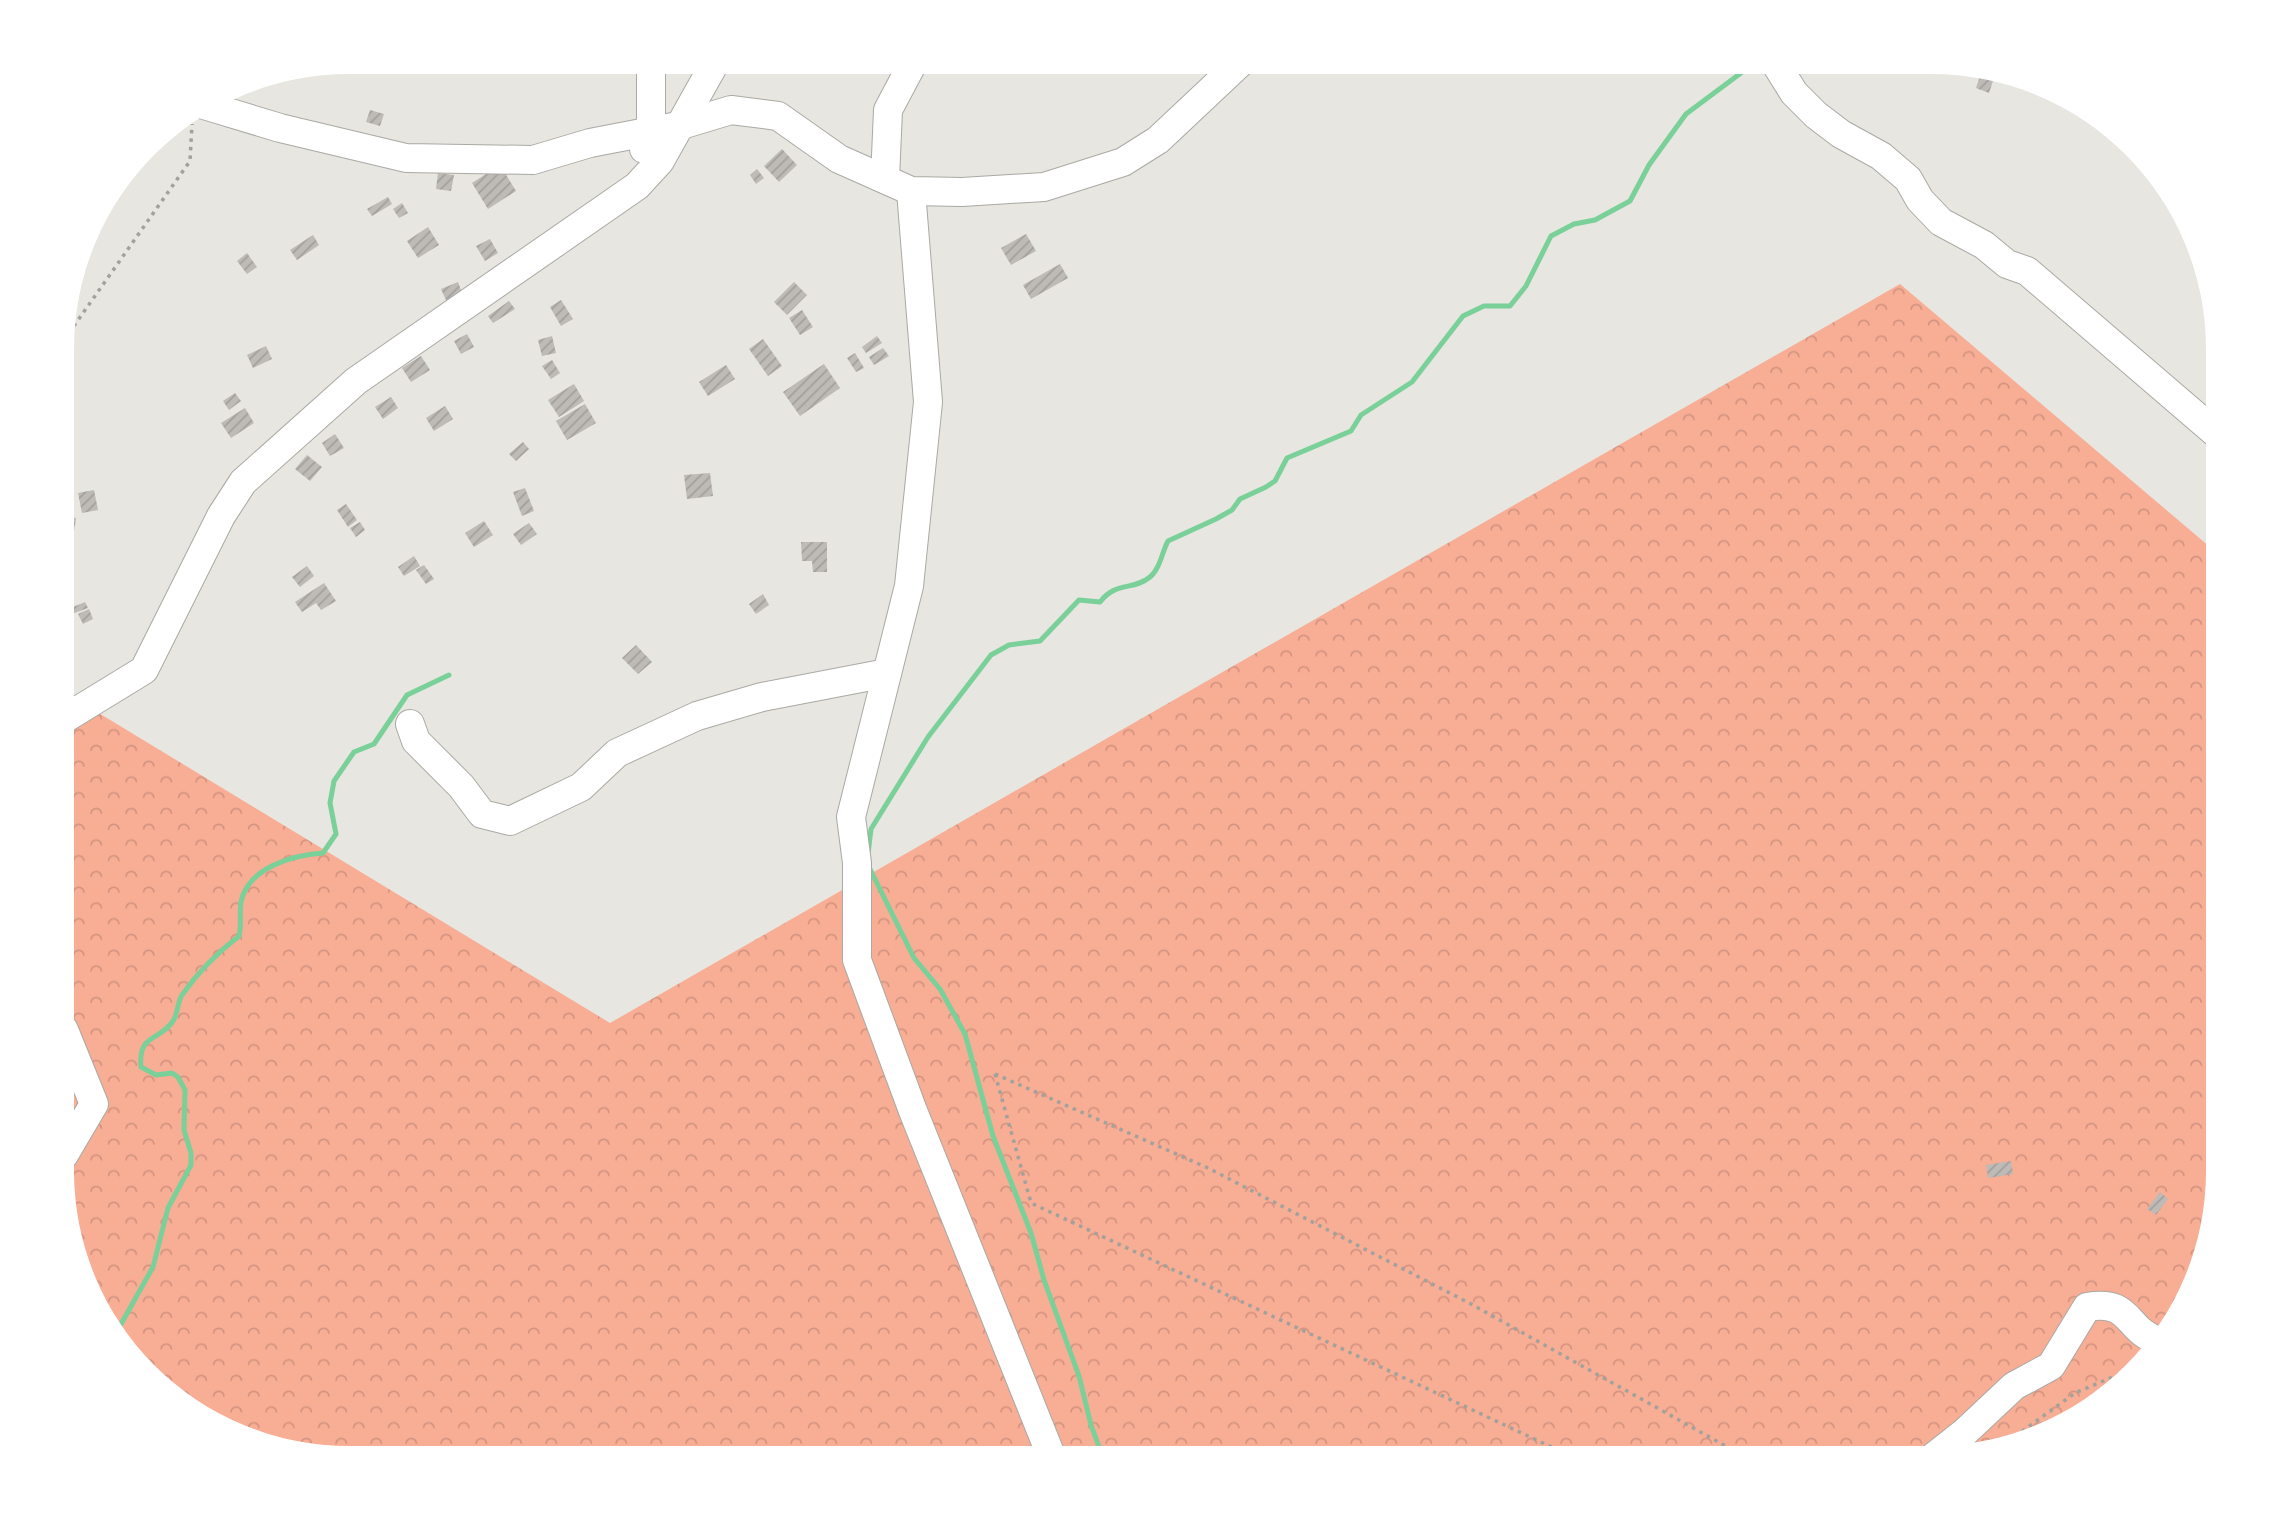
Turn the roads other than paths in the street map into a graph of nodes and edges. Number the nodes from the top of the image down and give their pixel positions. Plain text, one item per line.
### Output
1 (654, 74) edge
2 (706, 74) edge
3 (907, 74) edge
4 (1228, 74) edge
5 (1782, 74) edge
6 (216, 108) edge
7 (664, 128) junction
8 (885, 179) junction
9 (911, 191) junction
10 (2206, 425) edge
11 (887, 673) junction
12 (74, 713) edge
13 (410, 724) dead end
14 (74, 1055) edge
15 (74, 1138) edge
16 (2150, 1338) edge
17 (1047, 1446) edge
18 (1947, 1446) edge

1 - 7 street
2 - 7 street
3 - 8 street
4 - 9 street
5 - 10 street
6 - 7 street
7 - 8 street
7 - 12 street
8 - 9 street
9 - 11 street
11 - 13 street
11 - 17 street
14 - 15 street
16 - 18 street

